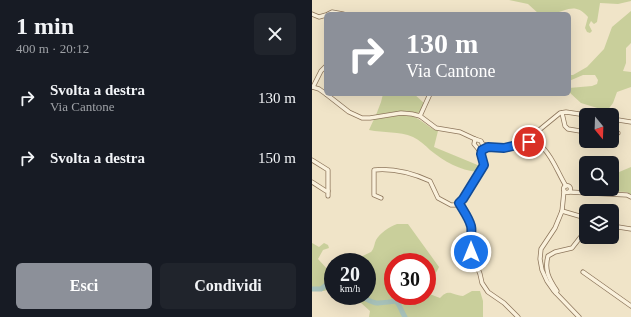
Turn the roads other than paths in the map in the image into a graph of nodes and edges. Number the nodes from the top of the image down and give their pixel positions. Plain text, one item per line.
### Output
1 (312, 14) edge
2 (324, 15) edge
3 (324, 68) edge
4 (313, 87) edge
5 (324, 93) edge
6 (329, 96) edge
7 (429, 96) edge
8 (562, 113) junction
9 (579, 114) edge
10 (420, 116) junction
11 (619, 120) edge
12 (631, 122) edge
13 (579, 131) edge
14 (474, 141) junction
15 (532, 142) junction
16 (483, 149) junction
17 (312, 160) edge
18 (312, 182) edge
19 (328, 190) junction
20 (567, 190) junction
21 (328, 196) dead end
22 (631, 197) edge
23 (381, 198) dead end
24 (457, 204) junction
25 (562, 211) junction
26 (579, 216) edge
27 (619, 227) edge
28 (631, 229) edge
29 (579, 239) edge
30 (583, 272) dead end
31 (556, 293) junction
32 (631, 306) edge
33 (518, 317) edge
34 (579, 317) edge

1 - 2 street
3 - 4 street
4 - 5 street
6 - 10 street
7 - 10 street
8 - 9 street
8 - 13 street
8 - 15 street
10 - 14 street
11 - 12 street
14 - 16 street
14 - 16 street
15 - 16 street
15 - 20 street
16 - 24 street
17 - 19 street
18 - 19 street
19 - 21 street
20 - 22 street
20 - 25 street
23 - 24 street
24 - 33 street
25 - 26 street
25 - 31 street
27 - 28 street
29 - 31 street
30 - 32 street
31 - 34 street

